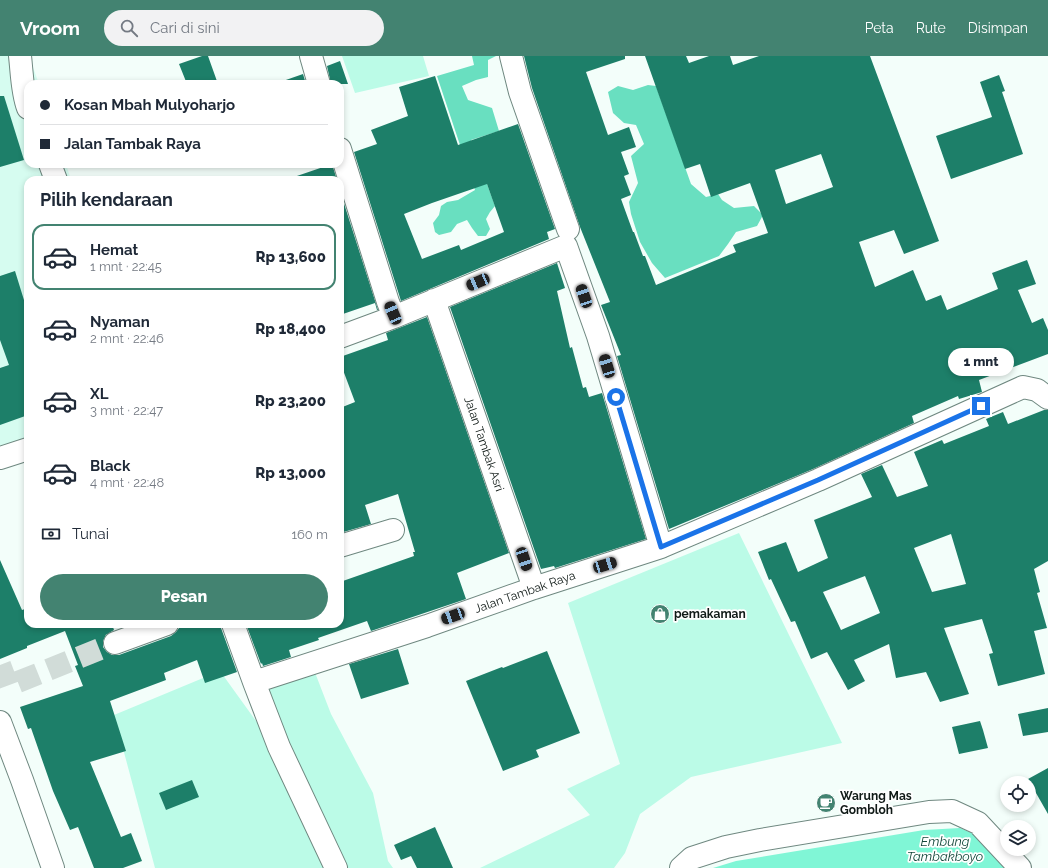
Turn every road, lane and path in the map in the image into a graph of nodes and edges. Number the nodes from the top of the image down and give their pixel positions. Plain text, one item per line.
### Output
1 (20, 56) edge
2 (310, 56) edge
3 (511, 56) edge
4 (318, 80) edge
5 (24, 90) edge
6 (344, 162) edge
7 (567, 237) junction
8 (434, 300) junction
9 (394, 317) junction
10 (344, 336) edge
11 (1048, 398) edge
12 (24, 450) edge
13 (0, 458) edge
14 (393, 530) dead end
15 (344, 545) edge
16 (661, 547) junction
17 (534, 588) junction
18 (156, 628) edge
19 (234, 628) edge
20 (115, 643) tunnel mouth
21 (254, 682) junction
22 (0, 722) edge
23 (54, 868) edge
24 (336, 868) edge
25 (681, 868) edge
26 (1020, 868) edge

1 - 5 street
2 - 4 street
3 - 7 street
6 - 9 street
7 - 8 street
7 - 16 street
8 - 9 street
8 - 17 street, Jalan Tambak Asri
9 - 10 street
11 - 16 street, Jalan Tambak Raya
12 - 13 street
14 - 15 street
16 - 17 street, Jalan Tambak Raya
17 - 21 street, Jalan Tambak Raya
18 - 20 street
19 - 21 street
21 - 24 street
22 - 23 street
25 - 26 street

